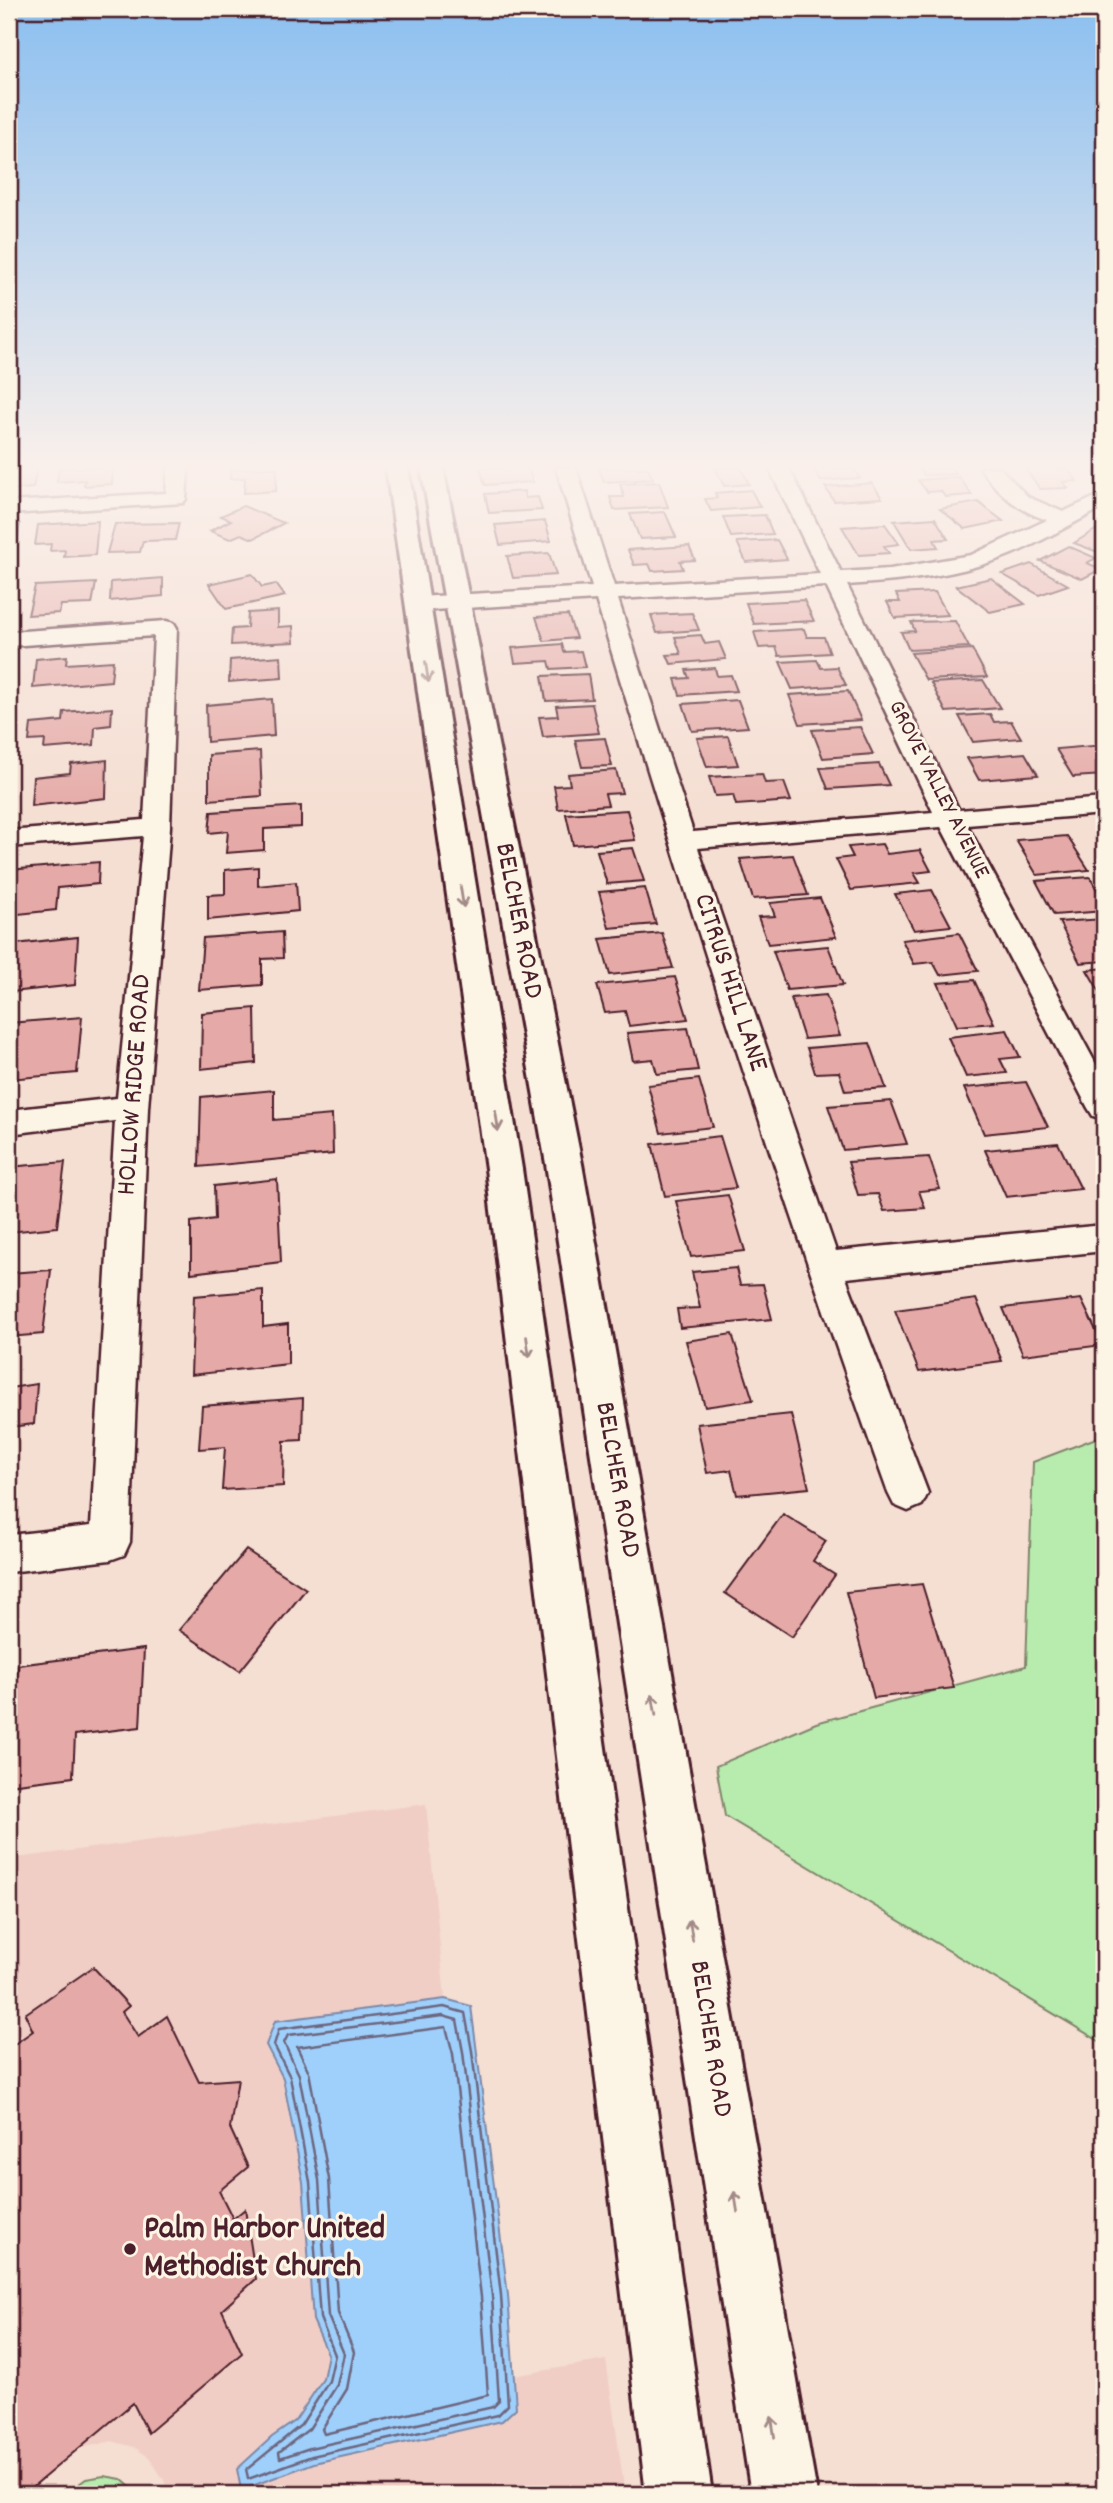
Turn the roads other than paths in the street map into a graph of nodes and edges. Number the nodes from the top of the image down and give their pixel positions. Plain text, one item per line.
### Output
1 (431, 585) edge
2 (435, 585) edge
3 (602, 585) edge
4 (750, 585) edge
5 (837, 585) edge
6 (604, 593) junction
7 (436, 603) junction
8 (9, 639) edge
9 (1104, 806) edge
10 (950, 819) junction
11 (157, 827) junction
12 (9, 839) edge
13 (682, 841) junction
14 (132, 1108) junction
15 (1104, 1108) edge
16 (9, 1122) edge
17 (1104, 1238) edge
18 (824, 1266) junction
19 (908, 1493) dead end
20 (9, 1553) edge
21 (679, 2494) edge
22 (784, 2494) edge

1 - 7 main road, BELCHER ROAD
2 - 7 main road, BELCHER ROAD
3 - 6 street, CITRUS HILL LANE
4 - 6 street
5 - 10 street, GROVE VALLEY AVENUE
6 - 7 street
6 - 13 street, CITRUS HILL LANE
7 -> 21 main road, BELCHER ROAD
22 -> 7 main road, BELCHER ROAD
8 - 11 street, HOLLOW RIDGE ROAD
9 - 10 street
10 - 13 street
10 - 15 street, GROVE VALLEY AVENUE
11 - 12 street
11 - 14 street, HOLLOW RIDGE ROAD
13 - 18 street, CITRUS HILL LANE
14 - 16 street
14 - 20 street, HOLLOW RIDGE ROAD
17 - 18 street
18 - 19 street, CITRUS HILL LANE

